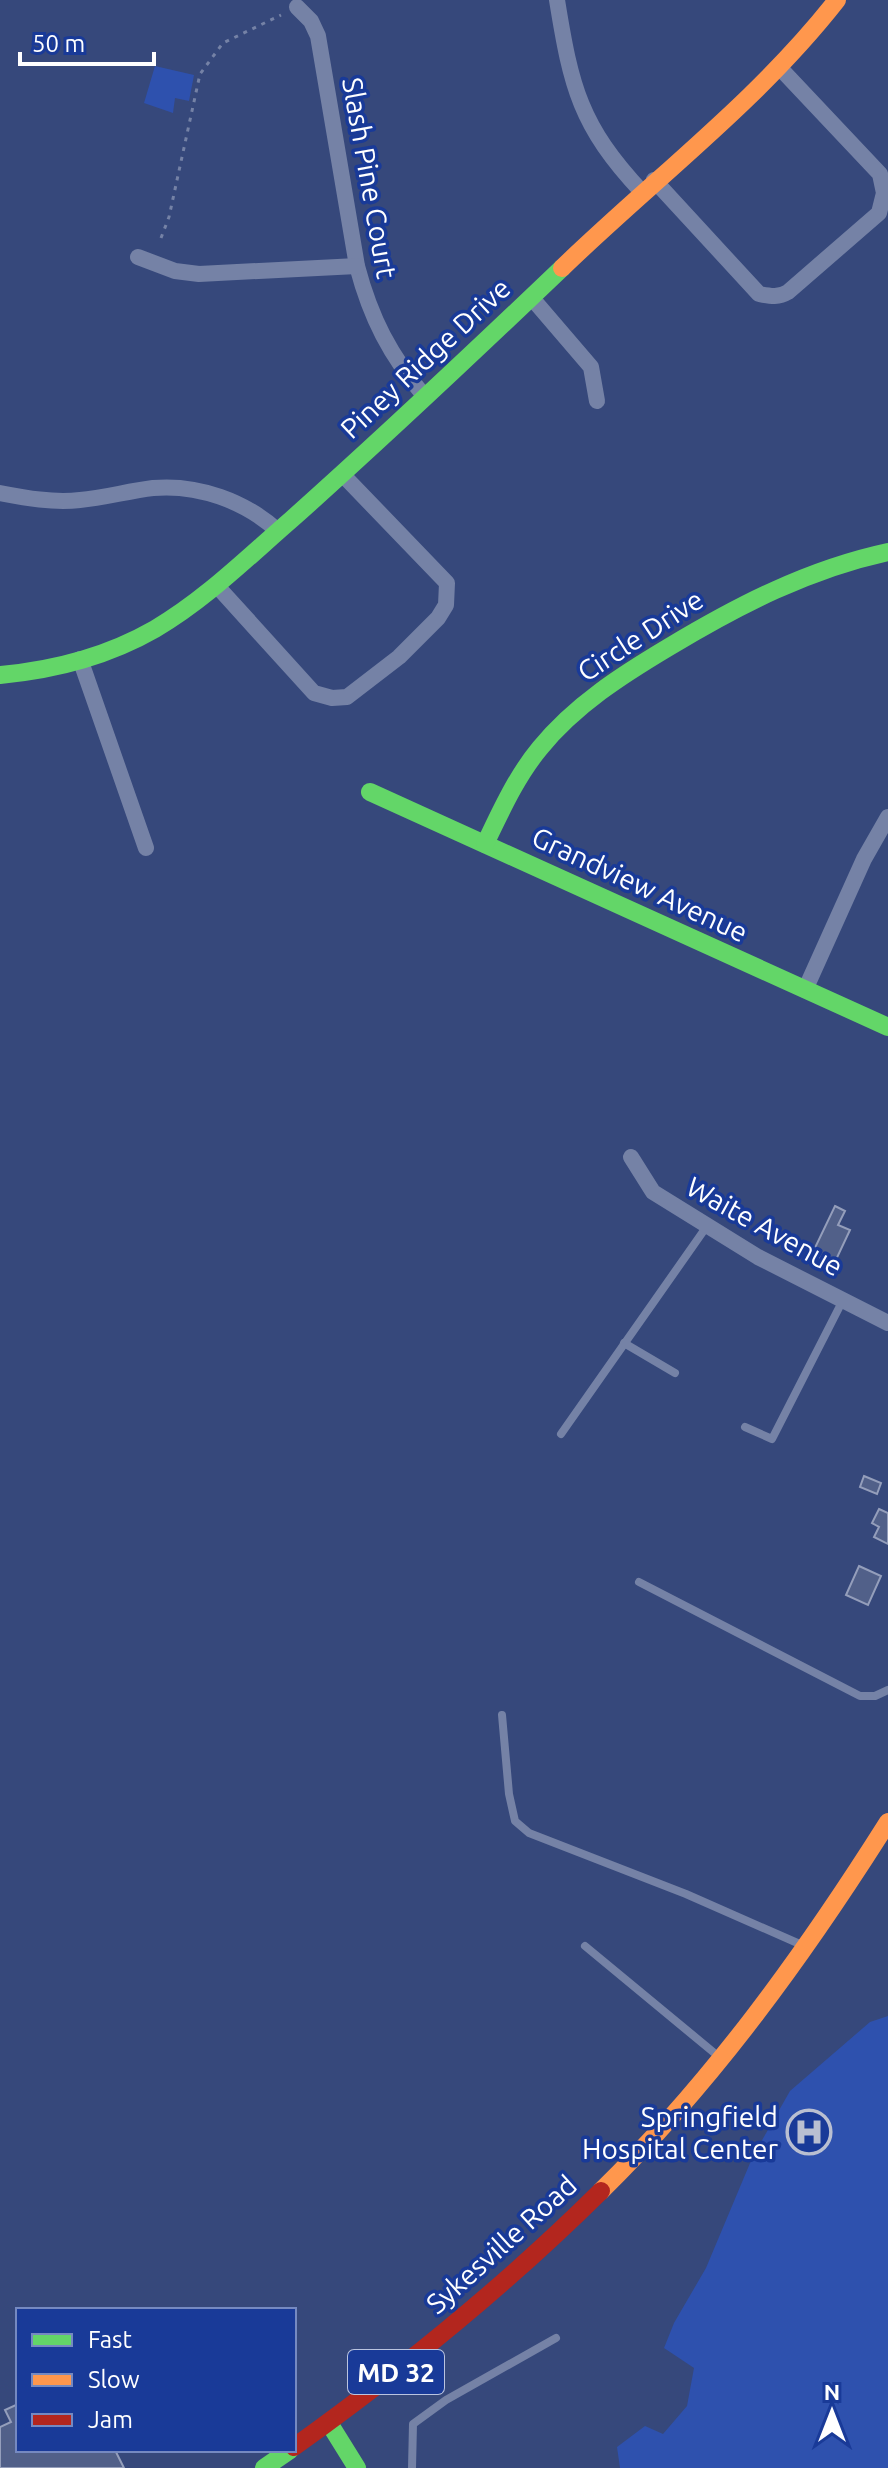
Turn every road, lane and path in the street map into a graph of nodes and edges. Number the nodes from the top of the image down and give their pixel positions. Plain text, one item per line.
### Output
1 (557, 0) edge
2 (837, 0) edge
3 (297, 7) joint
4 (780, 68) junction
5 (648, 186) junction
6 (161, 238) dead end
7 (138, 257) dead end
8 (357, 266) junction
9 (531, 297) junction
10 (425, 397) junction
11 (597, 401) dead end
12 (343, 475) junction
13 (0, 493) edge
14 (278, 531) junction
15 (888, 552) edge
16 (217, 586) junction
17 (80, 659) junction
18 (0, 675) edge
19 (370, 792) dead end
20 (888, 817) edge
21 (485, 844) junction
22 (146, 848) dead end
23 (805, 990) junction
24 (888, 1027) edge
25 (631, 1157) dead end
26 (707, 1226) junction
27 (843, 1300) junction
28 (888, 1323) edge
29 (624, 1343) junction
30 (675, 1373) dead end
31 (745, 1427) dead end
32 (561, 1434) dead end
33 (639, 1582) dead end
34 (888, 1690) edge
35 (502, 1715) dead end
36 (888, 1822) edge
37 (585, 1946) dead end
38 (807, 1947) junction
39 (721, 2059) junction
40 (556, 2338) dead end
41 (329, 2423) junction
42 (296, 2446) edge
43 (288, 2452) edge
44 (264, 2468) edge
45 (357, 2468) edge
46 (412, 2468) edge

1 - 5 street
2 - 4 street, Piney Ridge Drive
3 - 6 path
3 - 8 street, Slash Pine Court
4 - 5 street, Piney Ridge Drive
4 - 5 street
5 - 9 street, Piney Ridge Drive
7 - 8 street
8 - 10 street, Slash Pine Court
9 - 10 street, Piney Ridge Drive
9 - 11 street
10 - 12 street, Piney Ridge Drive
12 - 14 street, Piney Ridge Drive
12 - 16 street
13 - 14 street
14 - 16 street, Piney Ridge Drive
15 - 21 street, Circle Drive
16 - 17 street, Piney Ridge Drive
17 - 18 street, Piney Ridge Drive
17 - 22 street
19 - 21 street, Grandview Avenue
20 - 23 street
21 - 23 street, Grandview Avenue
23 - 24 street, Grandview Avenue
25 - 26 street, Waite Avenue
26 - 27 street, Waite Avenue
26 - 29 lane
27 - 28 street, Waite Avenue
27 - 31 lane
29 - 30 lane
29 - 32 lane
33 - 34 lane
35 - 38 lane
36 - 38 street, Sykesville Road / MD 32
37 - 39 lane
38 - 39 street, Sykesville Road / MD 32
39 - 41 street, Sykesville Road / MD 32
40 - 46 lane
41 - 42 street, Sykesville Road / MD 32
41 - 45 street
43 - 44 street, Sykesville Road / MD 32

